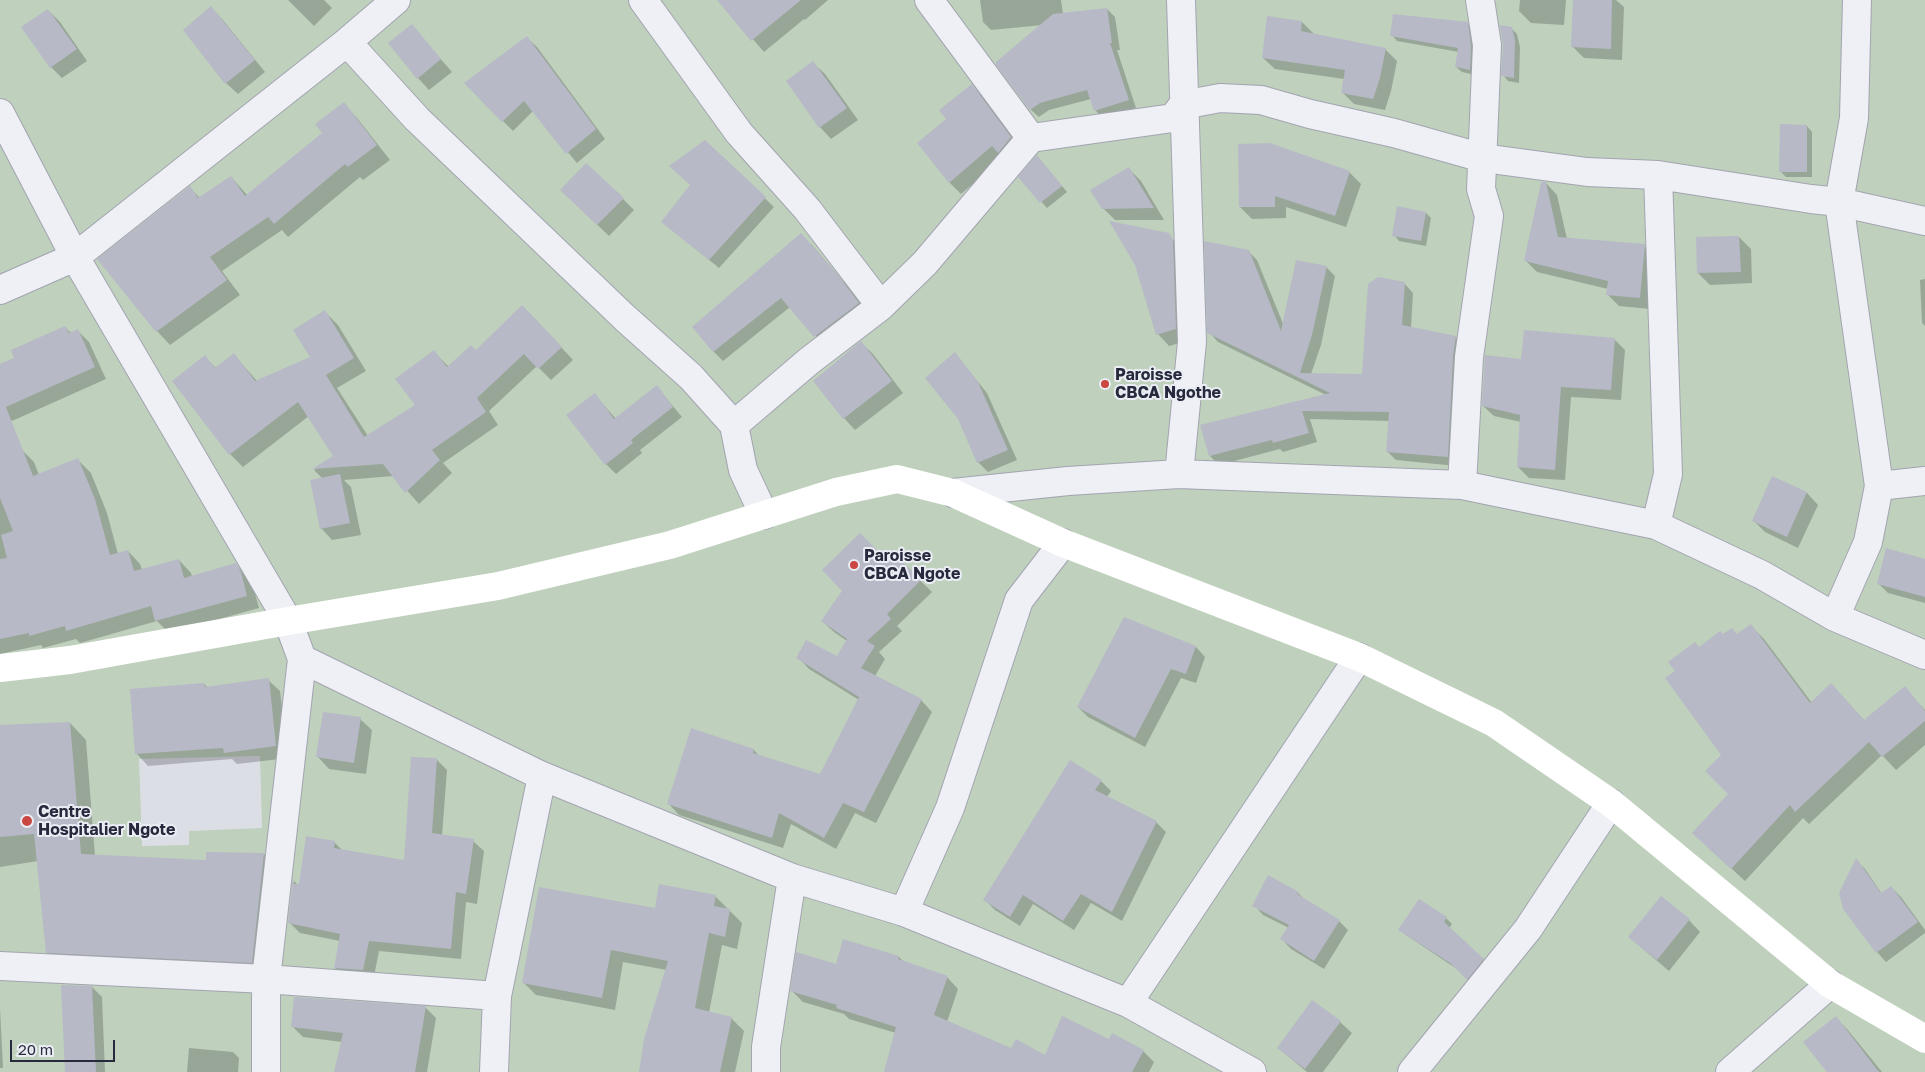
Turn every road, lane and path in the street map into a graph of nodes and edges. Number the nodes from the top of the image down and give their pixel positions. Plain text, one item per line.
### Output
1 (396, 0) edge
2 (643, 0) edge
3 (1181, 0) edge
4 (1480, 0) edge
5 (1857, 0) edge
6 (934, 2) edge
7 (347, 42) junction
8 (1183, 105) junction
9 (0, 112) edge
10 (1031, 138) junction
11 (1483, 158) junction
12 (1658, 175) junction
13 (1839, 202) junction
14 (1925, 221) edge
15 (75, 257) junction
16 (0, 290) edge
17 (881, 306) junction
18 (734, 425) junction
19 (1179, 474) junction
20 (1925, 481) edge
21 (1462, 486) junction
22 (1879, 486) junction
23 (953, 493) junction
24 (764, 515) junction
25 (1656, 525) junction
26 (1063, 543) junction
27 (1835, 617) junction
28 (288, 621) junction
29 (1925, 655) edge
30 (1359, 657) junction
31 (302, 659) junction
32 (0, 668) edge
33 (542, 776) junction
34 (1612, 804) junction
35 (792, 878) junction
36 (904, 912) junction
37 (0, 966) edge
38 (266, 979) junction
39 (1830, 984) junction
40 (497, 996) junction
41 (1128, 1003) junction
42 (1925, 1039) edge
43 (1246, 1070) edge
44 (266, 1072) edge
45 (494, 1072) edge
46 (766, 1072) edge
47 (1412, 1072) edge
48 (1730, 1072) edge

1 - 7 street
2 - 17 street
3 - 8 street
4 - 11 street
5 - 13 street
6 - 10 street
7 - 15 street
7 - 18 street
8 - 10 street
8 - 11 street
8 - 19 street
9 - 15 street
10 - 17 street
11 - 12 street
11 - 21 street
12 - 13 street
12 - 25 street
13 - 14 street
13 - 22 street
15 - 16 street
15 - 28 street
17 - 18 street
18 - 24 street
19 - 21 street
19 - 23 street
20 - 22 street
21 - 25 street
22 - 27 street
23 - 24 street
23 - 26 street
24 - 28 street
25 - 27 street
26 - 30 street
26 - 36 street
27 - 29 street
28 - 31 street
28 - 32 street
30 - 34 street
30 - 41 street
31 - 33 street
31 - 38 street
33 - 35 street
33 - 40 street
34 - 39 street
34 - 47 street
35 - 36 street
35 - 46 street
36 - 41 street
37 - 38 street
38 - 40 street
38 - 44 street
39 - 42 street
39 - 48 street
40 - 45 street
41 - 43 street

